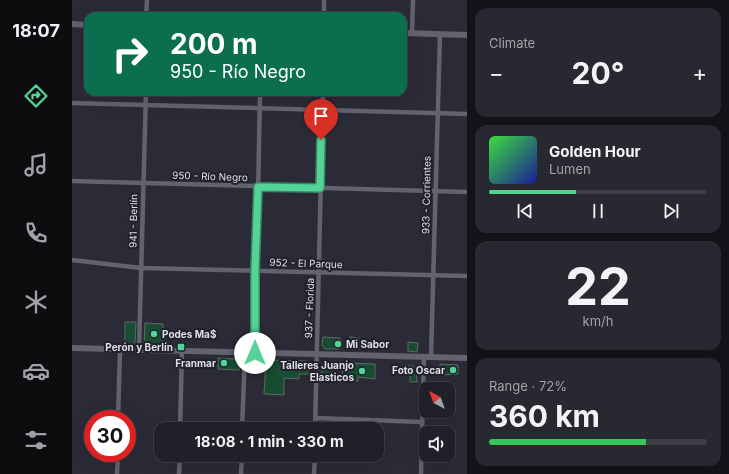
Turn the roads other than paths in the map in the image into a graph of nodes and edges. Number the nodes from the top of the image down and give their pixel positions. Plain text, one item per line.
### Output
1 (147, 0) edge
2 (324, 0) edge
3 (412, 0) edge
4 (146, 12) edge
5 (324, 12) edge
6 (72, 24) edge
7 (84, 25) edge
8 (407, 33) edge
9 (412, 33) junction
10 (440, 34) junction
11 (467, 35) edge
12 (146, 96) edge
13 (260, 96) edge
14 (323, 96) edge
15 (72, 103) edge
16 (146, 104) junction
17 (260, 109) junction
18 (322, 109) junction
19 (437, 113) junction
20 (467, 114) edge
21 (72, 181) edge
22 (143, 183) junction
23 (258, 187) junction
24 (320, 188) junction
25 (435, 191) junction
26 (467, 192) edge
27 (72, 260) edge
28 (141, 268) junction
29 (255, 271) junction
30 (319, 272) junction
31 (433, 276) junction
32 (467, 276) edge
33 (72, 348) edge
34 (120, 350) junction
35 (138, 350) junction
36 (182, 351) junction
37 (244, 353) junction
38 (255, 353) junction
39 (316, 356) junction
40 (427, 357) junction
41 (467, 358) edge
42 (118, 410) edge
43 (316, 418) junction
44 (180, 422) edge
45 (242, 422) edge
46 (316, 422) edge
47 (422, 422) junction
48 (118, 462) edge
49 (180, 462) edge
50 (242, 462) edge
51 (315, 462) edge
52 (117, 474) edge
53 (179, 474) edge
54 (241, 474) edge
55 (314, 474) edge
56 (421, 474) edge

1 - 4 street
2 - 5 street
3 - 9 street
6 - 7 main road
8 - 9 main road
9 - 10 main road
10 - 11 main road
10 - 19 street, 933 - Corrientes
12 - 16 street, 941 - Berlín
13 - 17 street
14 - 18 street, 937 - Florida
15 - 16 street
16 - 17 street
16 - 22 street, 941 - Berlín
17 - 18 street
17 - 23 street
18 - 19 street
18 - 24 street, 937 - Florida
19 - 20 street
19 - 25 street, 933 - Corrientes
21 - 22 street, 950 - Río Negro
22 - 23 street, 950 - Río Negro
22 - 28 street, 941 - Berlín
23 - 24 street, 950 - Río Negro
23 - 29 street
24 - 25 street, 950 - Río Negro
24 - 30 street, 937 - Florida
25 - 26 street, 950 - Río Negro
25 - 31 street, 933 - Corrientes
27 - 28 street, 952 - El Parque
28 - 29 street, 952 - El Parque
28 - 35 street, 941 - Berlín
29 - 30 street, 952 - El Parque
29 - 38 street
30 - 31 street, 952 - El Parque
30 - 39 street, 937 - Florida
31 - 32 street, 952 - El Parque
31 - 40 street, 933 - Corrientes
33 - 34 main road
34 - 35 main road
34 - 42 street
35 - 36 main road
36 - 37 main road
36 - 44 street
37 - 38 main road
37 - 45 street
38 - 39 main road
39 - 40 main road
39 - 43 street, 937 - Florida
40 - 41 main road
40 - 47 street, 933 - Corrientes
43 - 46 street, 937 - Florida
43 - 47 street
47 - 56 street, 933 - Corrientes
48 - 52 street
49 - 53 street
50 - 54 street
51 - 55 street

